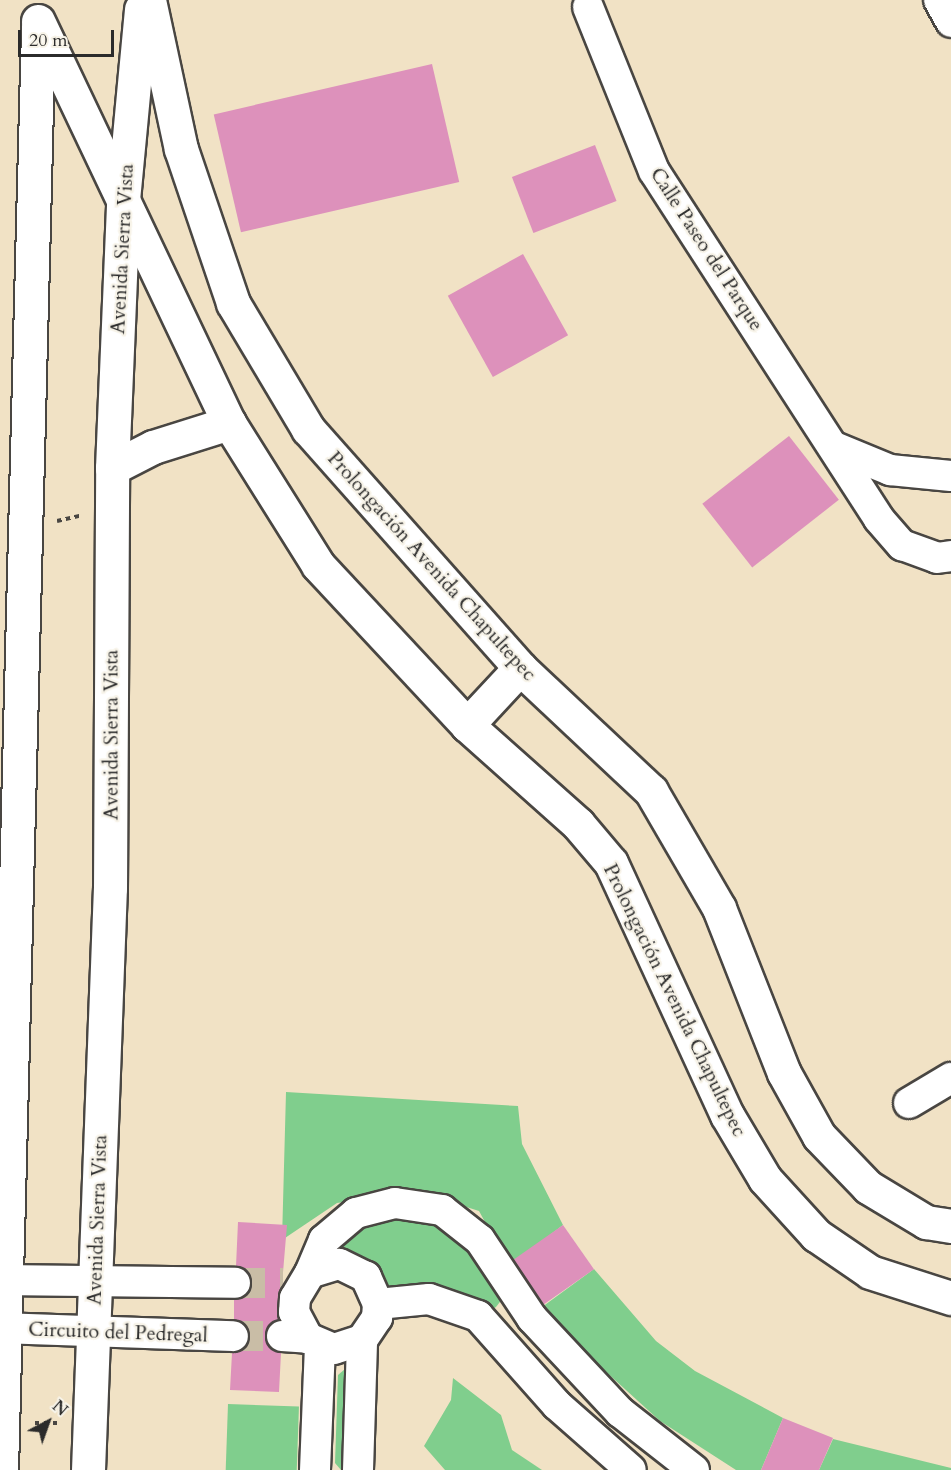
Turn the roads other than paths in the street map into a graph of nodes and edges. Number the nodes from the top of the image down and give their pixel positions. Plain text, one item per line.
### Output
1 (142, 0) edge
2 (149, 0) edge
3 (939, 0) edge
4 (585, 2) edge
5 (39, 10) edge
6 (951, 22) edge
7 (123, 200) junction
8 (229, 423) junction
9 (834, 447) junction
10 (112, 468) junction
11 (951, 476) edge
12 (951, 556) edge
13 (520, 668) junction
14 (467, 725) junction
15 (951, 1078) edge
16 (909, 1103) dead end
17 (951, 1226) edge
18 (3, 1280) edge
19 (298, 1280) junction
20 (94, 1282) junction
21 (235, 1283) tunnel mouth
22 (510, 1286) junction
23 (951, 1298) edge
24 (378, 1305) junction
25 (478, 1316) junction
26 (532, 1318) junction
27 (2, 1328) edge
28 (93, 1330) junction
29 (233, 1336) tunnel mouth
30 (499, 1337) junction
31 (303, 1340) junction
32 (362, 1340) junction
33 (0, 1470) edge
34 (88, 1470) edge
35 (315, 1470) edge
36 (358, 1470) edge
37 (631, 1470) edge
38 (694, 1470) edge

1 - 7 street, Avenida Sierra Vista
2 - 13 street, Prolongación Avenida Chapultepec
3 - 6 street
4 - 9 street, Calle Paseo del Parque
5 - 7 street, Prolongación Avenida Chapultepec
5 - 18 street
7 - 8 street, Prolongación Avenida Chapultepec
7 - 10 street, Avenida Sierra Vista
8 - 10 street
8 - 14 street, Prolongación Avenida Chapultepec
9 - 11 street
9 - 12 street, Calle Paseo del Parque
10 - 20 street, Avenida Sierra Vista
13 - 14 street
13 - 17 street, Prolongación Avenida Chapultepec
14 - 23 street, Prolongación Avenida Chapultepec
15 - 16 street
18 - 20 street
18 - 27 street
19 - 22 street
19 - 24 street
19 - 31 street
20 - 21 street
20 - 28 street, Avenida Sierra Vista
22 - 25 street
22 - 26 street
24 - 25 street
24 - 32 street
25 - 30 street
26 - 30 street
26 - 38 street
27 - 28 street, Circuito del Pedregal
27 - 33 street
28 - 29 street, Circuito del Pedregal
28 - 34 street, Avenida Sierra Vista
30 - 37 street
31 - 32 street
31 - 35 street
32 - 36 street

